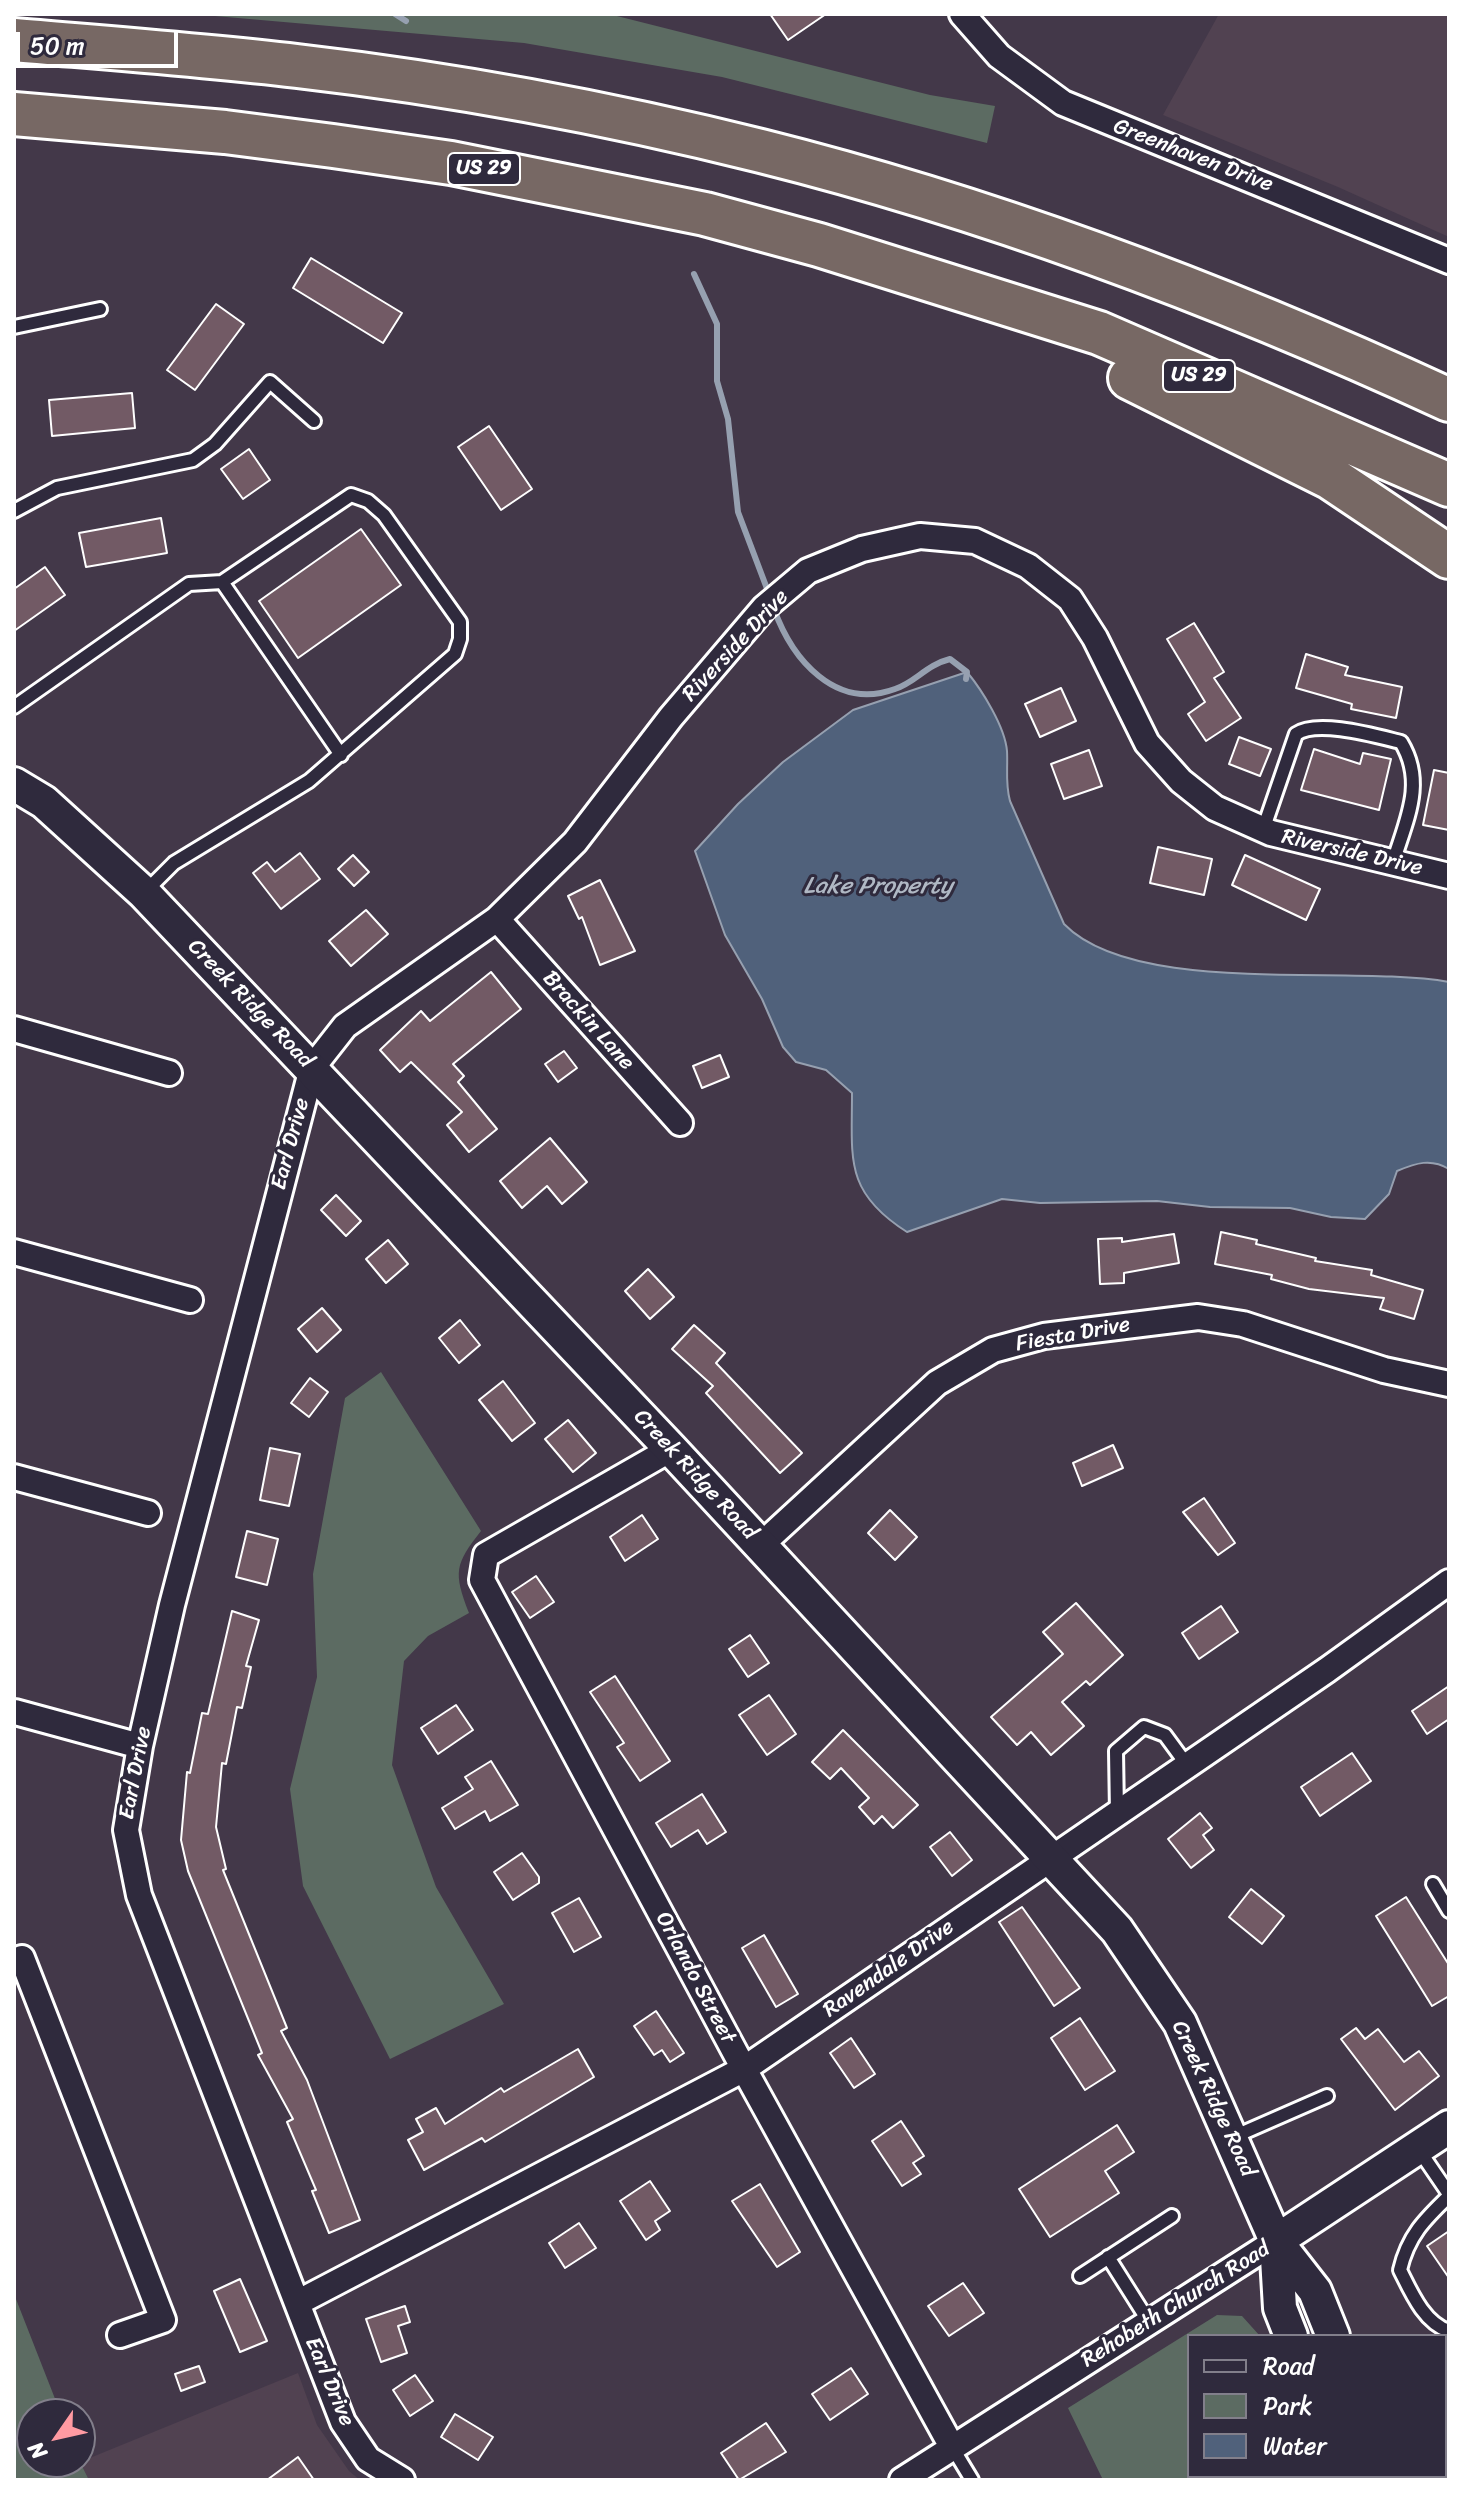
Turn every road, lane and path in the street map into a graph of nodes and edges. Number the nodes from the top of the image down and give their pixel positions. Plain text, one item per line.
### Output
1 (962, 14) edge
2 (14, 40) edge
3 (14, 114) edge
4 (1449, 261) edge
5 (943, 283) junction
6 (100, 309) dead end
7 (14, 327) edge
8 (1449, 400) edge
9 (314, 421) dead end
10 (1449, 485) edge
11 (14, 511) edge
12 (1449, 557) edge
13 (222, 582) junction
14 (14, 707) edge
15 (341, 755) junction
16 (14, 784) edge
17 (1263, 830) junction
18 (1393, 863) junction
19 (1449, 876) edge
20 (144, 893) junction
21 (497, 919) junction
22 (14, 1029) edge
23 (312, 1068) junction
24 (169, 1073) dead end
25 (680, 1123) dead end
26 (14, 1252) edge
27 (190, 1300) dead end
28 (1449, 1384) edge
29 (671, 1449) junction
30 (14, 1477) edge
31 (148, 1513) dead end
32 (761, 1545) junction
33 (1449, 1582) edge
34 (14, 1715) edge
35 (140, 1746) junction
36 (1187, 1765) junction
37 (1117, 1813) junction
38 (1051, 1857) junction
39 (1433, 1884) dead end
40 (1449, 1911) edge
41 (17, 1951) edge
42 (744, 2069) junction
43 (1327, 2096) dead end
44 (1449, 2127) edge
45 (1231, 2138) junction
46 (1417, 2147) junction
47 (1449, 2195) edge
48 (1172, 2216) dead end
49 (1276, 2241) junction
50 (1108, 2257) junction
51 (1080, 2276) dead end
52 (297, 2303) junction
53 (1149, 2322) junction
54 (1449, 2331) edge
55 (1290, 2334) edge
56 (1332, 2334) edge
57 (120, 2335) dead end
58 (952, 2447) junction
59 (402, 2480) edge
60 (902, 2480) edge
61 (972, 2480) edge

1 - 4 street, Greenhaven Drive
2 - 8 highway
3 - 5 highway, US 29
5 - 10 highway, US 29
5 - 12 highway
6 - 7 lane
9 - 11 lane
13 - 14 lane
13 - 15 lane
13 - 15 lane
15 - 20 lane
16 - 20 main road, Creek Ridge Road
17 - 18 street, Riverside Drive
17 - 18 lane
17 - 21 street, Riverside Drive
18 - 19 street, Riverside Drive
20 - 23 main road, Creek Ridge Road
21 - 23 street, Riverside Drive
21 - 25 street, Brackin Lane
22 - 24 street
23 - 29 main road, Creek Ridge Road
23 - 35 street, Earl Drive
26 - 27 street
28 - 32 street, Fiesta Drive
29 - 32 main road, Creek Ridge Road
29 - 42 street, Orlando Street
30 - 31 street
32 - 38 main road, Creek Ridge Road
33 - 36 street, Ravendale Drive
34 - 35 street
35 - 52 street, Earl Drive
36 - 37 street, Ravendale Drive
36 - 37 lane
37 - 38 street, Ravendale Drive
38 - 42 street, Ravendale Drive
38 - 45 main road, Creek Ridge Road
39 - 40 lane
41 - 57 street
42 - 52 street, Ravendale Drive
42 - 58 street, Orlando Street
43 - 45 lane
44 - 46 main road, Rehobeth Church Road
45 - 49 main road, Creek Ridge Road
46 - 47 lane
46 - 49 main road, Rehobeth Church Road
47 - 54 lane
48 - 50 lane
49 - 53 street, Rehobeth Church Road
49 - 55 main road, Creek Ridge Road
49 - 56 main road, Creek Ridge Road
50 - 51 lane
50 - 53 lane
52 - 59 street, Earl Drive
53 - 58 street, Rehobeth Church Road
58 - 60 street, Rehobeth Church Road
58 - 61 lane

